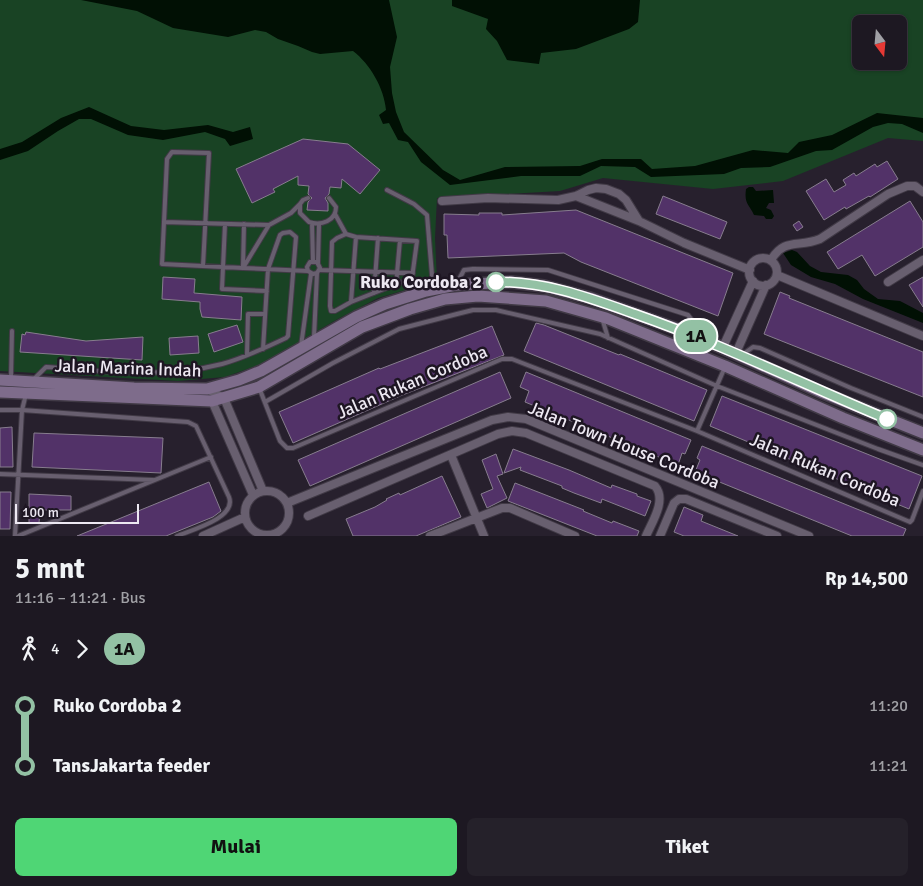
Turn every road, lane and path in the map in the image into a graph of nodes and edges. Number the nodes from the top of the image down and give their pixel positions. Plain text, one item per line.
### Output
1 (386, 190) dead end
2 (923, 192) edge
3 (576, 196) junction
4 (308, 198) dead end
5 (329, 198) dead end
6 (442, 201) dead end
7 (300, 204) junction
8 (335, 214) junction
9 (164, 222) junction
10 (640, 222) junction
11 (205, 223) junction
12 (312, 223) junction
13 (225, 224) junction
14 (244, 224) junction
15 (319, 224) junction
16 (269, 225) junction
17 (346, 234) junction
18 (356, 236) junction
19 (378, 238) junction
20 (400, 240) junction
21 (771, 260) junction
22 (923, 260) edge
23 (316, 262) junction
24 (203, 266) junction
25 (223, 267) junction
26 (243, 268) junction
27 (268, 269) junction
28 (331, 269) junction
29 (353, 270) junction
30 (750, 270) junction
31 (294, 271) junction
32 (376, 271) junction
33 (310, 272) junction
34 (318, 272) junction
35 (397, 272) junction
36 (414, 273) junction
37 (777, 275) junction
38 (753, 281) junction
39 (888, 282) dead end
40 (396, 285) junction
41 (456, 285) junction
42 (766, 285) junction
43 (433, 289) junction
44 (267, 291) junction
45 (374, 294) junction
46 (351, 302) junction
47 (476, 303) junction
48 (265, 314) junction
49 (602, 316) junction
50 (12, 331) dead end
51 (694, 335) junction
52 (923, 336) edge
53 (608, 338) junction
54 (314, 341) junction
55 (723, 347) junction
56 (301, 348) junction
57 (263, 349) junction
58 (739, 354) junction
59 (247, 355) junction
60 (725, 366) junction
61 (6, 380) edge
62 (32, 381) junction
63 (717, 386) junction
64 (259, 387) junction
65 (207, 389) junction
66 (0, 392) edge
67 (26, 393) junction
68 (224, 398) junction
69 (212, 401) junction
70 (265, 402) junction
71 (0, 410) edge
72 (22, 410) junction
73 (923, 417) edge
74 (698, 431) junction
75 (923, 433) edge
76 (923, 450) edge
77 (451, 455) junction
78 (211, 457) junction
79 (923, 464) edge
80 (0, 474) edge
81 (18, 474) junction
82 (154, 480) junction
83 (263, 491) junction
84 (923, 491) edge
85 (253, 495) junction
86 (287, 503) junction
87 (308, 516) dead end
88 (223, 517) junction
89 (476, 517) junction
90 (245, 518) junction
91 (223, 527) junction
92 (277, 534) edge
93 (16, 536) edge
94 (177, 536) edge
95 (203, 536) edge
96 (430, 536) edge
97 (484, 536) edge
98 (575, 536) edge
99 (646, 536) edge
100 (660, 536) edge
101 (777, 536) edge
102 (809, 536) edge

1 - 43 lane
2 - 21 street
3 - 6 street
3 - 10 street
3 - 10 street
4 - 7 lane
5 - 8 lane
7 - 12 lane
7 - 16 lane
8 - 15 lane
8 - 17 lane
9 - 11 lane
9 - 11 lane
9 - 24 lane
10 - 30 street
11 - 13 lane
11 - 24 lane
12 - 15 lane
12 - 23 lane
13 - 14 lane
13 - 25 lane
14 - 16 lane
14 - 26 lane
15 - 23 lane
16 - 26 lane
17 - 18 lane
17 - 28 lane
18 - 19 lane
18 - 29 lane
19 - 20 lane
19 - 32 lane
20 - 35 lane
20 - 36 lane
21 - 30 street
21 - 37 street
22 - 39 street
23 - 33 lane
23 - 34 lane
24 - 25 lane
25 - 26 lane
25 - 44 lane
26 - 27 lane
27 - 31 lane
27 - 31 lane
27 - 44 lane
28 - 29 lane
28 - 34 lane
28 - 46 lane
29 - 32 lane
29 - 46 lane
30 - 38 street
31 - 33 lane
31 - 57 lane
32 - 35 lane
32 - 45 lane
33 - 34 lane
33 - 56 lane
34 - 54 lane
35 - 36 lane
35 - 40 lane
36 - 40 lane
37 - 42 street
37 - 52 street
38 - 42 street
38 - 55 street
40 - 45 lane
41 - 43 main road, Jalan Marina Indah
41 - 51 main road, Jalan Marina Indah
41 - 51 lane
42 - 58 street
43 - 54 main road, Jalan Marina Indah
44 - 48 lane
45 - 46 lane
47 - 49 main road, Jalan Marina Indah
47 - 53 lane
47 - 64 main road, Jalan Marina Indah
47 - 70 lane
48 - 57 lane
48 - 59 lane
49 - 53 lane
49 - 60 main road, Jalan Marina Indah
50 - 61 lane
51 - 55 main road, Jalan Marina Indah
53 - 63 lane
54 - 56 main road, Jalan Marina Indah
55 - 58 main road, Jalan Marina Indah
56 - 65 main road, Jalan Marina Indah
57 - 59 lane
58 - 73 lane
58 - 75 main road, Jalan Marina Indah
59 - 62 lane
60 - 63 lane
60 - 76 main road, Jalan Marina Indah
61 - 62 main road, Jalan Marina Indah
62 - 65 main road, Jalan Marina Indah
63 - 74 lane
63 - 79 lane
64 - 68 main road, Jalan Marina Indah
64 - 70 lane, Jalan Rukan Cordoba
65 - 68 street
66 - 67 main road, Jalan Marina Indah
67 - 69 main road, Jalan Marina Indah
67 - 72 lane
68 - 69 main road, Jalan Marina Indah
68 - 83 street
69 - 85 street, Jalan Marina Indah
70 - 74 lane, Jalan Rukan Cordoba
71 - 72 lane
72 - 78 lane
72 - 81 lane
74 - 84 lane, Jalan Rukan Cordoba
77 - 87 street
77 - 89 street
77 - 99 street
78 - 82 lane
78 - 88 lane
80 - 81 lane
81 - 82 lane
81 - 93 lane
82 - 93 lane
83 - 85 street
83 - 86 street
85 - 90 street
86 - 92 street
86 - 102 street, Jalan Town House Cordoba
88 - 91 lane
88 - 94 lane
89 - 96 street
89 - 97 street
89 - 98 street
90 - 91 street
90 - 92 street
91 - 95 street
100 - 101 street

